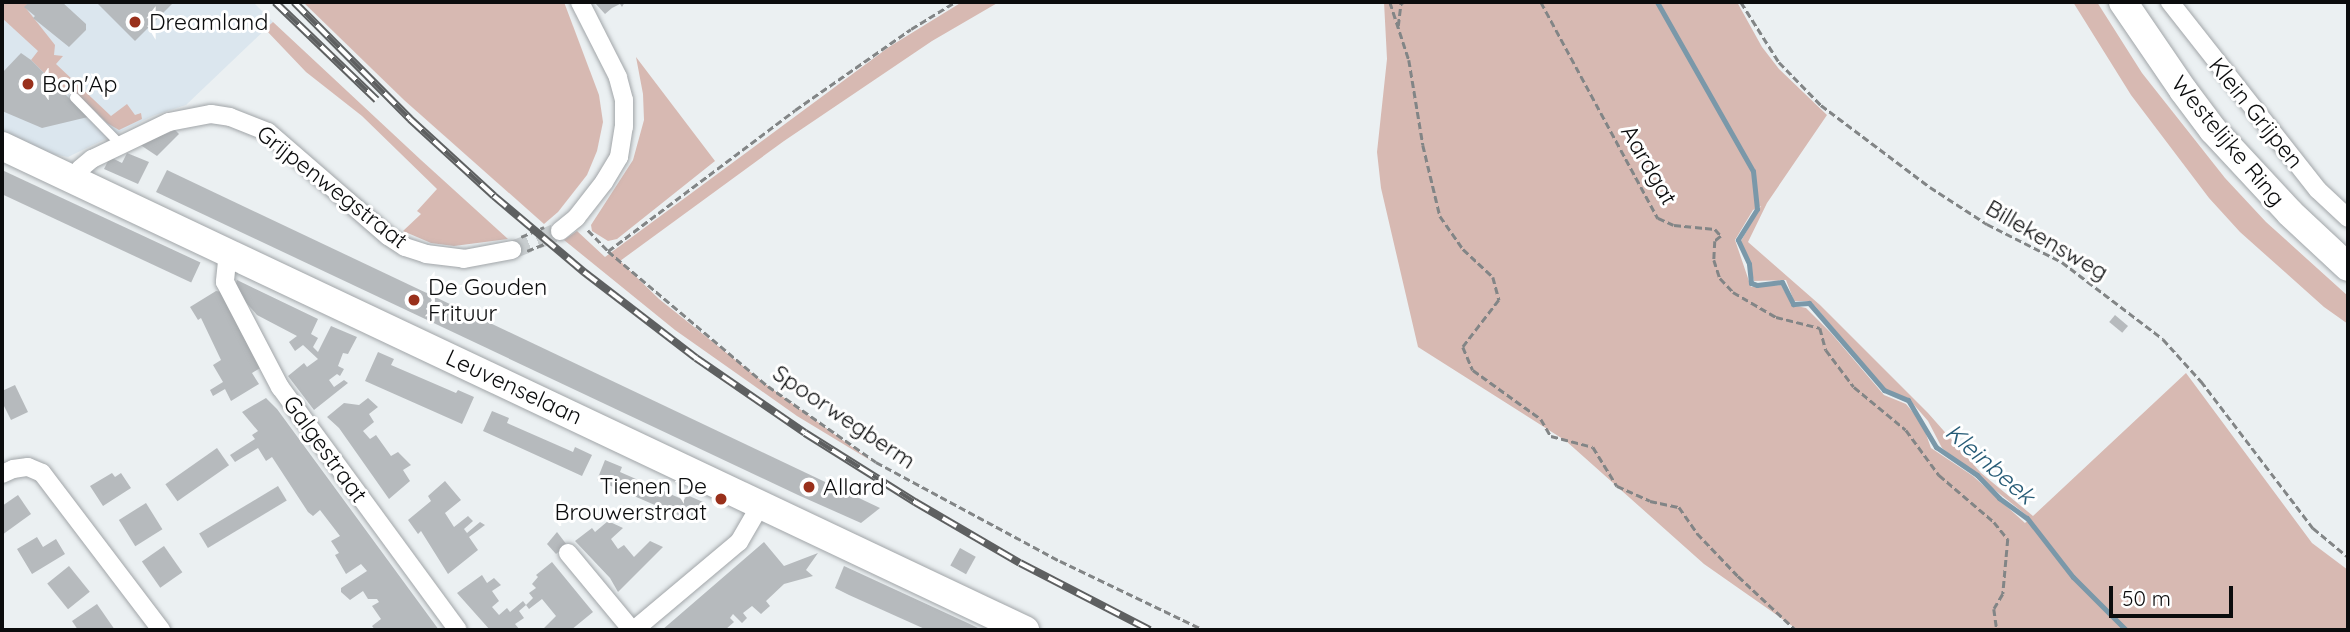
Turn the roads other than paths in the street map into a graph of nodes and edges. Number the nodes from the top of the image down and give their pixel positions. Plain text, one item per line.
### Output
1 (580, 2) edge
2 (2123, 2) edge
3 (2170, 2) edge
4 (74, 97) dead end
5 (121, 145) junction
6 (2, 146) edge
7 (75, 181) junction
8 (2348, 218) edge
9 (555, 232) tunnel mouth
10 (515, 248) tunnel mouth
11 (228, 252) junction
12 (2348, 267) edge
13 (2, 474) edge
14 (761, 504) junction
15 (568, 552) dead end
16 (161, 630) edge
17 (458, 630) edge
18 (633, 630) edge
19 (1025, 630) edge

1 - 9 street
2 - 12 main road, Westelijke Ring
3 - 8 street, Klein Grijpen
4 - 5 lane
5 - 7 street, Grijpenwegstraat
5 - 10 street, Grijpenwegstraat
6 - 7 main road, Leuvenselaan
7 - 11 main road, Leuvenselaan
11 - 14 main road, Leuvenselaan
11 - 17 street, Galgestraat
13 - 16 street
14 - 18 street
14 - 19 main road, Leuvenselaan
15 - 18 street

